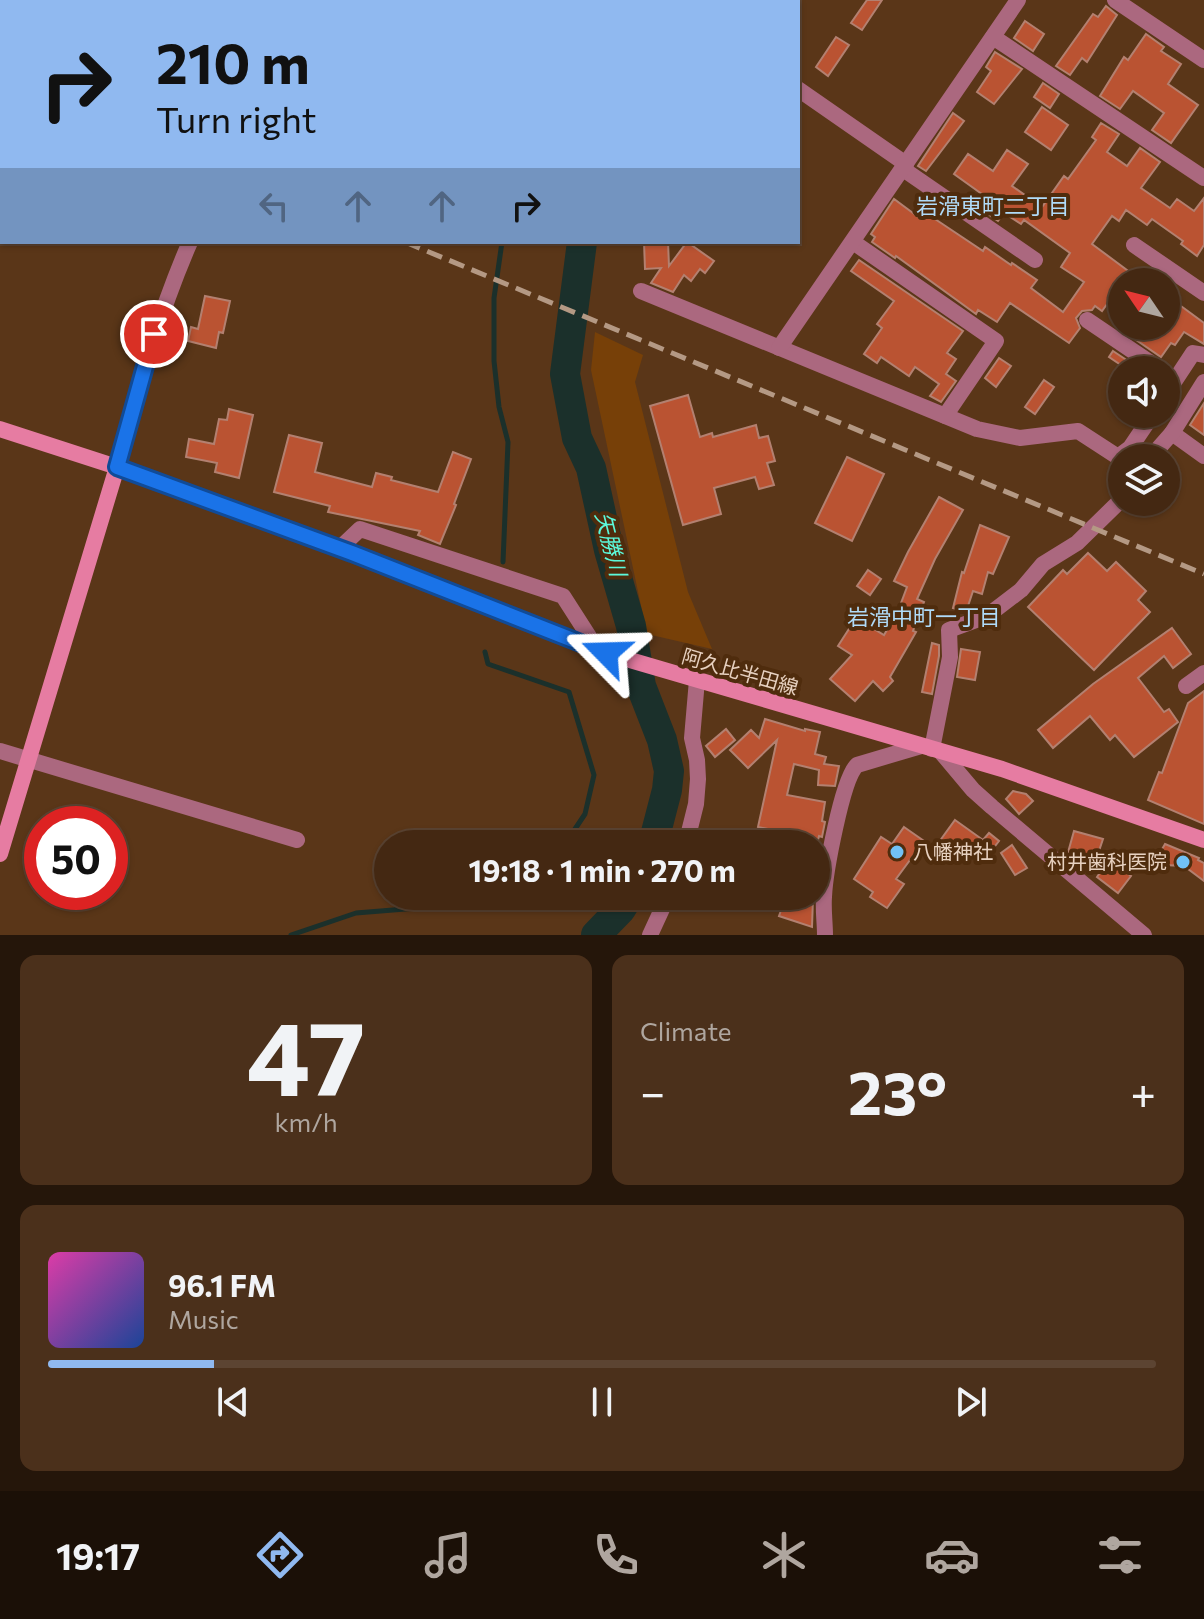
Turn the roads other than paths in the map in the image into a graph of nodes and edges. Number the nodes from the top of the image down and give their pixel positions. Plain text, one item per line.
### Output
1 (1018, 0) edge
2 (1115, 0) edge
3 (993, 37) junction
4 (1204, 60) edge
5 (800, 90) edge
6 (904, 166) junction
7 (1204, 178) edge
8 (853, 242) junction
9 (189, 244) edge
10 (1134, 245) dead end
11 (1035, 260) dead end
12 (641, 291) dead end
13 (1204, 293) edge
14 (1087, 320) dead end
15 (779, 348) junction
16 (1204, 355) edge
17 (1140, 356) edge
18 (1180, 369) edge
19 (1204, 382) edge
20 (945, 416) junction
21 (1144, 428) edge
22 (0, 429) edge
23 (1172, 433) junction
24 (1162, 444) edge
25 (1204, 456) edge
26 (117, 467) junction
27 (1108, 513) edge
28 (339, 549) junction
29 (602, 651) junction
30 (1204, 673) edge
31 (697, 680) junction
32 (1186, 686) dead end
33 (931, 749) junction
34 (0, 751) edge
35 (29, 759) junction
36 (690, 830) edge
37 (297, 840) dead end
38 (1204, 840) edge
39 (0, 854) edge
40 (662, 910) edge
41 (650, 935) edge
42 (825, 935) edge
43 (1144, 935) edge

1 - 3 street
2 - 4 street
3 - 6 street
3 - 7 street
5 - 6 street
6 - 8 street
6 - 11 street
8 - 15 street
8 - 20 street
9 - 26 street
10 - 13 street
12 - 15 street
14 - 17 street
15 - 20 street
16 - 18 street
19 - 23 street
20 - 21 street
22 - 26 main road, 阿久比半田線
23 - 24 street
23 - 25 street
26 - 28 main road, 阿久比半田線
26 - 35 main road
27 - 33 street
28 - 29 main road, 阿久比半田線
28 - 29 street
29 - 31 main road, 阿久比半田線
30 - 32 street
31 - 33 main road, 阿久比半田線
31 - 36 street
33 - 38 main road, 阿久比半田線
33 - 42 street
33 - 43 street
34 - 35 street
35 - 37 street
35 - 39 main road
40 - 41 street

